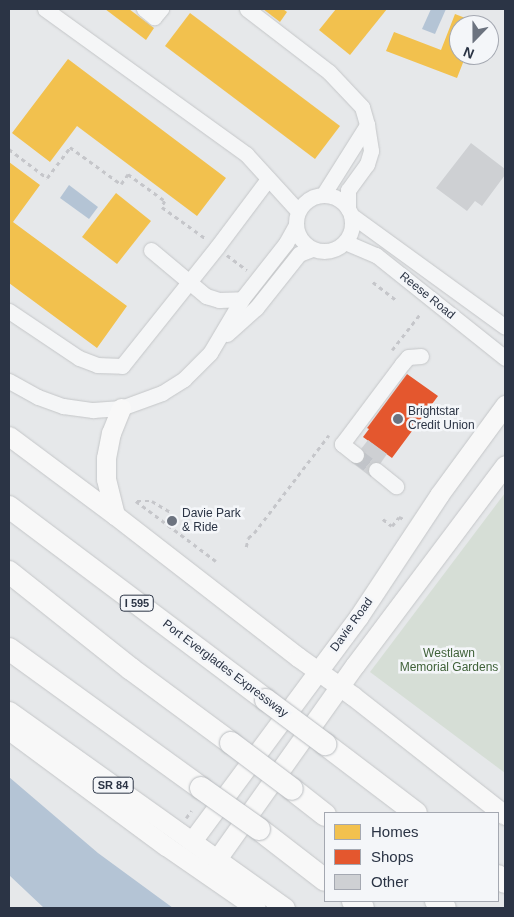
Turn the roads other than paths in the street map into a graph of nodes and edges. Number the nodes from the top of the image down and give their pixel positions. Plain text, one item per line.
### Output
1 (45, 9) edge
2 (144, 9) edge
3 (161, 9) edge
4 (247, 9) edge
5 (367, 125) junction
6 (268, 179) junction
7 (323, 195) junction
8 (298, 211) junction
9 (349, 212) junction
10 (295, 227) junction
11 (345, 242) junction
12 (312, 249) junction
13 (151, 250) dead end
14 (188, 281) junction
15 (242, 299) junction
16 (9, 311) edge
17 (505, 327) edge
18 (218, 342) junction
19 (421, 356) dead end
20 (505, 358) edge
21 (9, 381) edge
22 (505, 405) edge
23 (121, 408) junction
24 (9, 436) edge
25 (356, 455) tunnel mouth
26 (505, 465) edge
27 (376, 470) tunnel mouth
28 (396, 486) dead end
29 (9, 507) edge
30 (115, 515) junction
31 (9, 572) edge
32 (9, 584) edge
33 (9, 649) edge
34 (131, 669) junction
35 (318, 672) junction
36 (340, 688) junction
37 (9, 711) edge
38 (9, 730) edge
39 (415, 812) edge
40 (324, 814) edge
41 (505, 815) edge
42 (192, 841) junction
43 (217, 859) junction
44 (324, 879) edge
45 (256, 908) edge
46 (285, 908) edge

1 - 6 street
2 - 3 street
4 - 5 street
5 - 7 street
5 - 9 street
6 - 8 street
6 - 14 street
7 - 8 street
7 - 9 street
8 - 10 street
9 - 11 street
9 - 17 street, Reese Road
10 - 12 street
10 - 15 street
11 - 12 street
11 - 20 street, Reese Road
12 - 18 street
13 - 14 street
14 - 15 street
14 - 16 street
15 - 18 street
18 - 23 street
19 - 25 street
21 - 23 street
22 - 35 main road, Davie Road
23 - 30 main road
24 - 30 main road
26 - 36 main road, Davie Road
27 - 28 street
29 - 39 highway, Port Everglades Expressway / I 595, bridge
30 - 35 main road
31 - 34 highway
32 - 34 highway
33 - 44 highway, bridge
34 - 40 highway, bridge
35 - 36 main road
35 - 42 main road, Davie Road
36 - 41 main road
36 - 43 main road, Davie Road
37 - 42 main road, SR 84
38 - 45 main road
42 - 43 main road, SR 84
43 - 46 main road, SR 84

